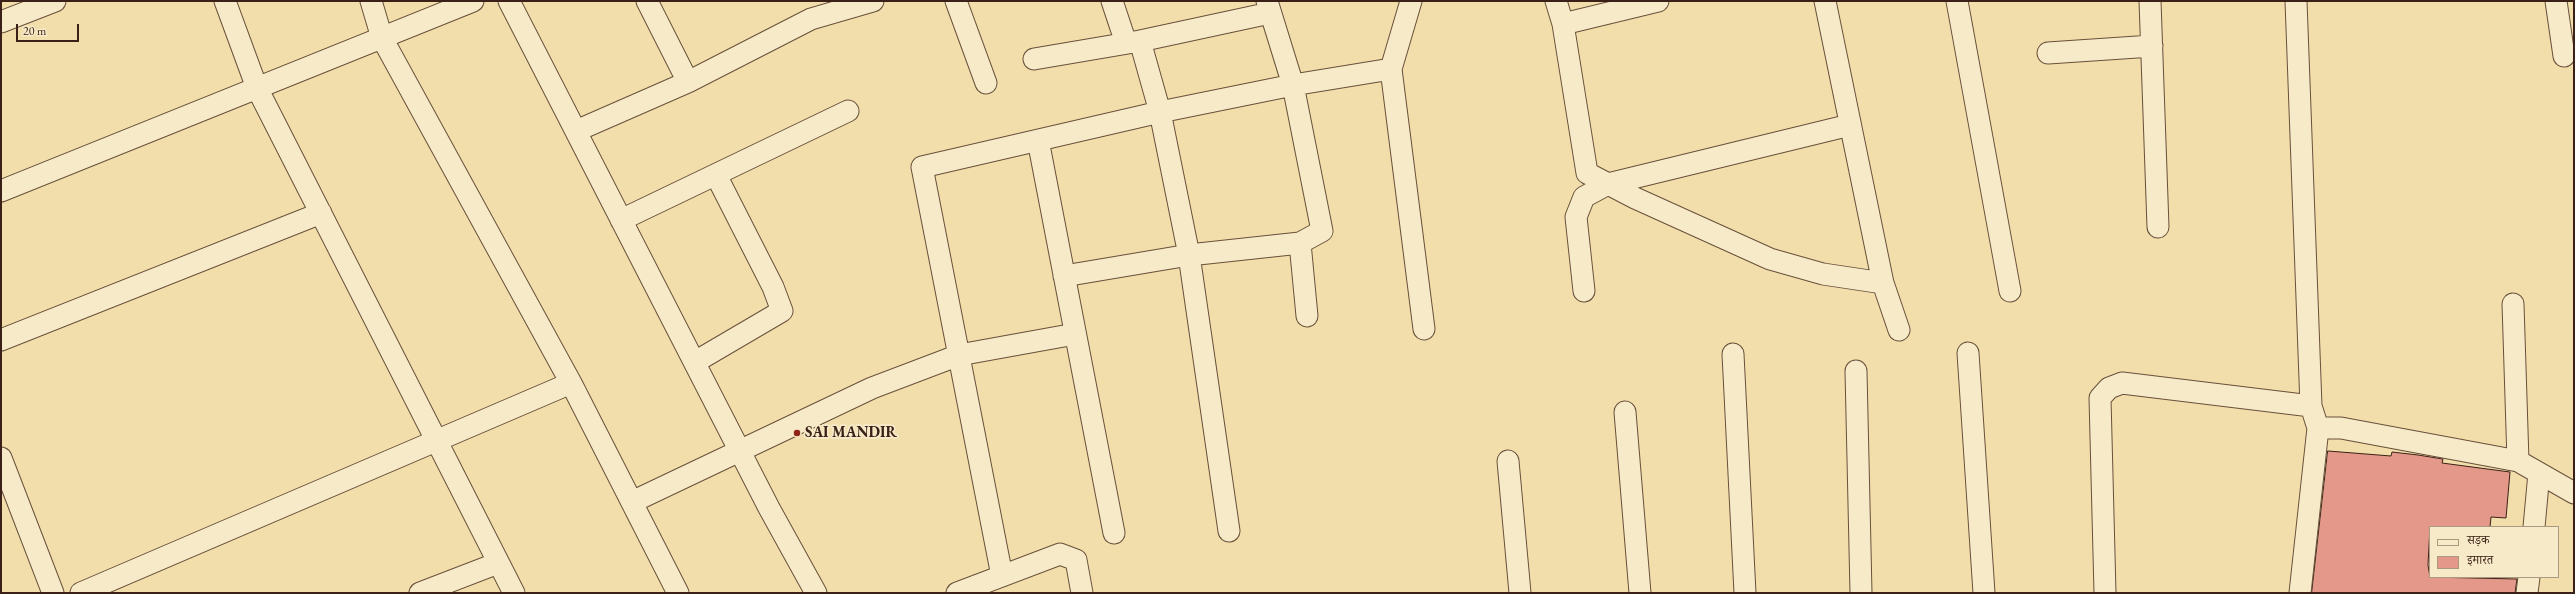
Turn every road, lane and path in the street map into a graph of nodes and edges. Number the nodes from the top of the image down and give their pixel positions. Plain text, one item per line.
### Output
1 (55, 1) edge
2 (225, 1) edge
3 (371, 1) edge
4 (473, 1) edge
5 (509, 1) edge
6 (646, 1) edge
7 (873, 1) edge
8 (956, 1) edge
9 (1112, 1) edge
10 (1411, 1) edge
11 (1556, 1) edge
12 (1658, 1) edge
13 (1825, 1) edge
14 (1957, 1) edge
15 (2150, 1) edge
16 (2296, 1) edge
17 (2556, 1) edge
18 (1269, 7) edge
19 (1, 22) edge
20 (1563, 24) junction
21 (382, 38) junction
22 (1133, 42) junction
23 (2152, 46) junction
24 (2048, 53) dead end
25 (2564, 56) dead end
26 (1034, 59) dead end
27 (1391, 69) junction
28 (688, 82) junction
29 (986, 83) dead end
30 (1293, 85) junction
31 (257, 88) junction
32 (848, 111) dead end
33 (1160, 112) junction
34 (1850, 125) junction
35 (576, 131) junction
36 (1038, 140) junction
37 (716, 175) junction
38 (1608, 184) junction
39 (1, 191) edge
40 (321, 213) junction
41 (621, 220) junction
42 (2158, 228) dead end
43 (1300, 243) junction
44 (1188, 255) junction
45 (1064, 276) junction
46 (1883, 283) junction
47 (1584, 291) dead end
48 (2010, 291) dead end
49 (2513, 304) dead end
50 (1307, 316) dead end
51 (1424, 329) dead end
52 (1899, 330) dead end
53 (1075, 334) junction
54 (1, 340) edge
55 (1968, 353) dead end
56 (1733, 354) dead end
57 (959, 355) junction
58 (695, 362) junction
59 (1856, 372) dead end
60 (571, 383) junction
61 (2311, 406) junction
62 (1625, 412) dead end
63 (2318, 428) junction
64 (436, 441) junction
65 (741, 450) junction
66 (1, 458) edge
67 (1508, 461) dead end
68 (2518, 461) junction
69 (2539, 473) junction
70 (2574, 493) edge
71 (632, 502) junction
72 (2534, 526) edge
73 (1229, 531) dead end
74 (1114, 533) dead end
75 (498, 563) junction
76 (1002, 576) junction
77 (2529, 578) edge
78 (53, 593) edge
79 (81, 593) edge
80 (420, 593) edge
81 (514, 593) edge
82 (678, 593) edge
83 (816, 593) edge
84 (957, 593) edge
85 (1082, 593) edge
86 (1520, 593) edge
87 (1640, 593) edge
88 (1745, 593) edge
89 (1861, 593) edge
90 (1984, 593) edge
91 (2105, 593) edge
92 (2300, 593) edge
93 (2527, 593) edge

1 - 19 street
2 - 31 street
3 - 21 street
4 - 21 street
5 - 35 street
6 - 28 street
7 - 28 street
8 - 29 street
9 - 22 street
10 - 27 street
11 - 20 street
12 - 20 street
13 - 34 street
14 - 48 street
15 - 23 street
16 - 61 street
17 - 25 street
18 - 22 street
18 - 30 street
20 - 38 street
21 - 31 street
21 - 60 street
22 - 26 street
22 - 33 street
23 - 24 street
23 - 42 street
27 - 30 street
27 - 51 street
28 - 35 street
30 - 33 street
30 - 43 street
31 - 39 street
31 - 40 street
32 - 37 street
33 - 36 street
33 - 44 street
34 - 38 street
34 - 46 street
35 - 41 street
36 - 45 street
36 - 57 street
37 - 41 street
37 - 58 street
38 - 46 street
38 - 47 street
40 - 54 street
40 - 64 street
41 - 58 street
43 - 44 street
43 - 50 street
44 - 45 street
44 - 73 street
45 - 53 street
46 - 52 street
49 - 68 street
53 - 57 street
53 - 74 street
55 - 90 street
56 - 88 street
57 - 65 street
57 - 76 street
58 - 65 street
59 - 89 street
60 - 64 street
60 - 71 street
61 - 63 street
61 - 91 street
62 - 87 street
63 - 68 street
63 - 92 street
64 - 75 street
64 - 79 street
65 - 71 street
65 - 83 street
66 - 78 street
67 - 86 street
68 - 69 street
69 - 70 street
69 - 72 street
71 - 82 street
75 - 80 street
75 - 81 street
76 - 84 street
76 - 85 street
77 - 93 street

